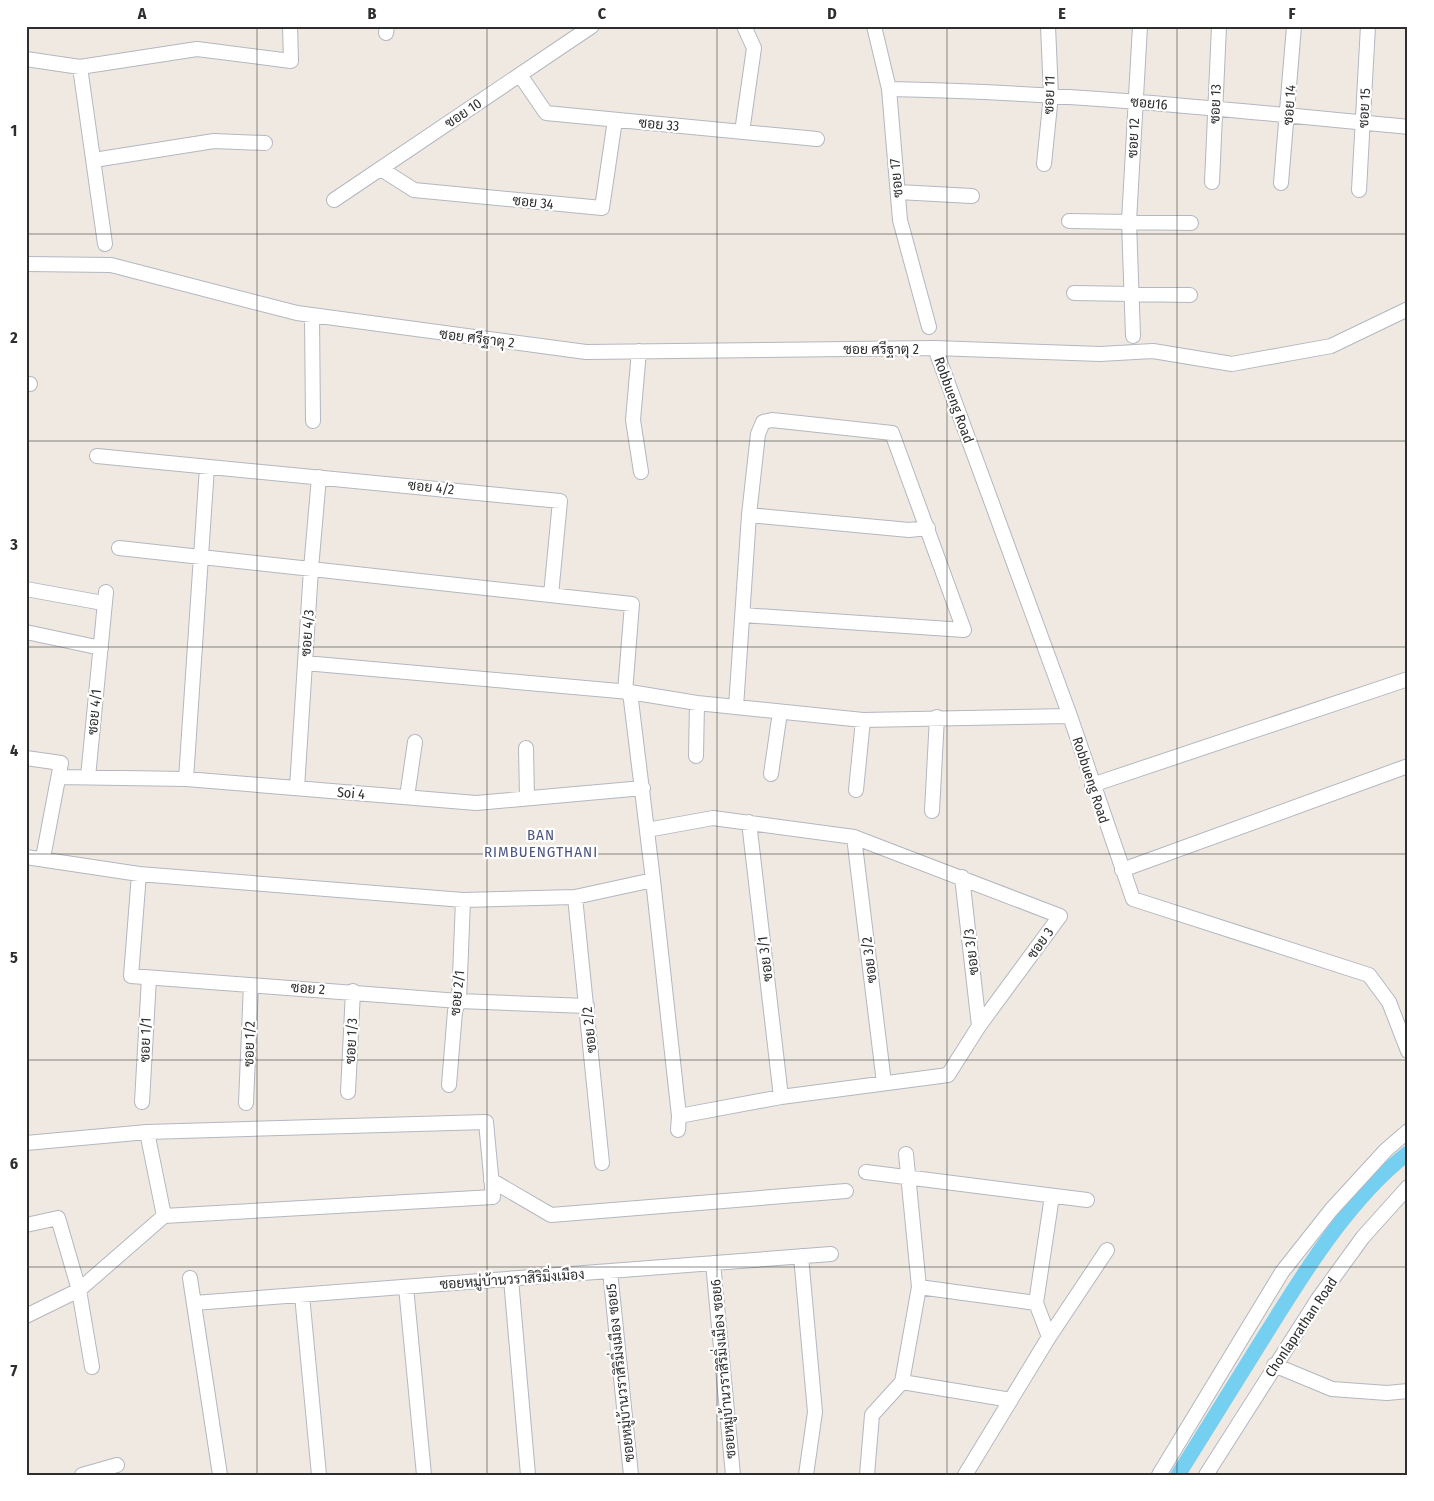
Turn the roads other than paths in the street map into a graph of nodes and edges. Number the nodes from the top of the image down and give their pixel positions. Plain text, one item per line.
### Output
1 (290, 26) edge
2 (592, 26) edge
3 (744, 26) edge
4 (874, 26) edge
5 (1048, 26) edge
6 (1140, 26) edge
7 (1219, 26) edge
8 (1294, 26) edge
9 (1368, 26) edge
10 (26, 60) edge
11 (80, 66) junction
12 (520, 75) junction
13 (889, 89) junction
14 (1051, 96) junction
15 (1134, 101) junction
16 (1215, 109) junction
17 (1288, 115) junction
18 (615, 120) junction
19 (1364, 123) junction
20 (1408, 127) edge
21 (742, 132) junction
22 (817, 140) dead end
23 (264, 144) dead end
24 (94, 160) junction
25 (1044, 164) dead end
26 (381, 169) junction
27 (1212, 182) dead end
28 (1281, 183) dead end
29 (1359, 190) dead end
30 (898, 192) junction
31 (972, 196) dead end
32 (334, 200) dead end
33 (1069, 221) dead end
34 (1129, 221) junction
35 (1191, 222) dead end
36 (106, 244) dead end
37 (26, 264) edge
38 (1074, 293) dead end
39 (1131, 294) junction
40 (1190, 295) dead end
41 (1408, 309) edge
42 (312, 315) junction
43 (929, 327) dead end
44 (1133, 336) dead end
45 (935, 348) junction
46 (639, 351) junction
47 (313, 421) dead end
48 (97, 456) dead end
49 (207, 467) junction
50 (641, 472) dead end
51 (319, 477) junction
52 (749, 516) junction
53 (928, 528) junction
54 (118, 548) dead end
55 (201, 557) junction
56 (311, 569) junction
57 (26, 589) edge
58 (551, 595) junction
59 (743, 615) junction
60 (26, 632) edge
61 (100, 648) junction
62 (305, 663) junction
63 (1408, 679) edge
64 (627, 692) junction
65 (697, 703) junction
66 (736, 707) junction
67 (780, 712) junction
68 (1070, 716) junction
69 (937, 717) junction
70 (864, 720) junction
71 (415, 742) dead end
72 (526, 748) dead end
73 (696, 756) dead end
74 (26, 758) edge
75 (1408, 766) edge
76 (771, 774) dead end
77 (58, 777) junction
78 (88, 777) junction
79 (186, 779) junction
80 (1092, 784) junction
81 (296, 788) junction
82 (642, 788) junction
83 (856, 790) dead end
84 (407, 797) junction
85 (527, 798) junction
86 (932, 811) dead end
87 (749, 822) junction
88 (647, 830) junction
89 (854, 837) junction
90 (26, 857) edge
91 (43, 858) junction
92 (1122, 870) junction
93 (139, 874) junction
94 (962, 877) junction
95 (653, 880) junction
96 (575, 896) junction
97 (463, 900) junction
98 (149, 978) junction
99 (251, 985) junction
100 (353, 991) junction
101 (458, 1001) junction
102 (587, 1006) junction
103 (979, 1026) junction
104 (1408, 1051) edge
105 (884, 1083) junction
106 (449, 1085) dead end
107 (348, 1092) dead end
108 (781, 1097) junction
109 (142, 1102) dead end
110 (246, 1103) dead end
111 (1408, 1131) edge
112 (147, 1132) junction
113 (26, 1143) edge
114 (906, 1154) dead end
115 (602, 1163) dead end
116 (866, 1172) dead end
117 (908, 1178) junction
118 (491, 1180) junction
119 (1408, 1187) edge
120 (846, 1191) dead end
121 (1052, 1196) junction
122 (1088, 1200) dead end
123 (164, 1216) junction
124 (26, 1226) edge
125 (1107, 1250) dead end
126 (831, 1254) dead end
127 (801, 1256) junction
128 (713, 1263) junction
129 (610, 1271) junction
130 (190, 1278) dead end
131 (511, 1279) junction
132 (406, 1287) junction
133 (919, 1287) junction
134 (79, 1290) junction
135 (302, 1295) junction
136 (194, 1303) junction
137 (1036, 1303) junction
138 (26, 1316) edge
139 (1049, 1337) junction
140 (1274, 1365) junction
141 (92, 1367) dead end
142 (902, 1382) junction
143 (1408, 1392) edge
144 (1012, 1400) junction
145 (117, 1465) dead end
146 (82, 1475) edge
147 (220, 1475) edge
148 (319, 1475) edge
149 (424, 1475) edge
150 (528, 1475) edge
151 (631, 1475) edge
152 (733, 1475) edge
153 (806, 1475) edge
154 (866, 1475) edge
155 (965, 1475) edge
156 (1159, 1475) edge
157 (1206, 1475) edge

1 - 11 street
2 - 12 street, ซอย 10
3 - 21 street
4 - 13 street, ซอย 17
5 - 14 street, ซอย 11
6 - 15 street, ซอย 12
7 - 16 street, ซอย 13
8 - 17 street, ซอย 14
9 - 19 street, ซอย 15
10 - 11 street
11 - 24 street
12 - 18 street, ซอย 33
12 - 26 street, ซอย 10
13 - 14 street, ซอย16
13 - 30 street, ซอย 17
14 - 15 street, ซอย16
14 - 25 street, ซอย 11
15 - 16 street, ซอย16
15 - 34 street, ซอย 12
16 - 17 street, ซอย16
16 - 27 street, ซอย 13
17 - 19 street, ซอย16
17 - 28 street, ซอย 14
18 - 21 street, ซอย 33
18 - 26 street, ซอย 34
19 - 20 street, ซอย16
19 - 29 street, ซอย 15
21 - 22 street, ซอย 33
23 - 24 street
24 - 36 street
26 - 32 street, ซอย 10
30 - 31 street
30 - 43 street, ซอย 17
33 - 34 street
34 - 35 street
34 - 39 street, ซอย 12
37 - 42 street, ซอย ศรีฐาตุ 2
38 - 39 street
39 - 40 street
39 - 44 street, ซอย 12
41 - 45 street, ซอย ศรีฐาตุ 2
42 - 46 street, ซอย ศรีฐาตุ 2
42 - 47 street
45 - 46 street, ซอย ศรีฐาตุ 2
45 - 68 street, Robbueng Road
46 - 50 street
48 - 49 street, ซอย 4/2
49 - 51 street, ซอย 4/2
49 - 55 street
51 - 56 street, ซอย 4/3
51 - 58 street, ซอย 4/2
52 - 53 street
52 - 53 street
52 - 59 street
53 - 59 street
54 - 55 street
55 - 56 street
55 - 79 street
56 - 58 street
56 - 62 street, ซอย 4/3
57 - 61 street, ซอย 4/1
58 - 64 street
59 - 66 street
60 - 61 street
61 - 78 street, ซอย 4/1
62 - 64 street
62 - 81 street, ซอย 4/3
63 - 80 street
64 - 65 street
64 - 82 street
65 - 66 street
65 - 73 street
66 - 67 street
67 - 70 street
67 - 76 street
68 - 69 street
68 - 80 street, Robbueng Road
69 - 70 street
69 - 86 street
70 - 83 street
71 - 84 street
72 - 85 street
74 - 77 street
75 - 92 street
77 - 78 street, Soi 4
77 - 91 street
78 - 79 street, Soi 4
79 - 81 street, Soi 4
80 - 92 street, Robbueng Road
81 - 84 street, Soi 4
82 - 85 street, Soi 4
82 - 88 street
84 - 85 street, Soi 4
87 - 88 street, ซอย 3
87 - 89 street, ซอย 3
87 - 108 street, ซอย 3/1
88 - 95 street
89 - 94 street, ซอย 3
89 - 105 street, ซอย 3/2
90 - 91 street
91 - 93 street
92 - 104 street, Robbueng Road
93 - 97 street
93 - 98 street, ซอย 2
94 - 103 street, ซอย 3/3
94 - 103 street, ซอย 3
95 - 96 street
95 - 108 street, ซอย 3
96 - 97 street
96 - 102 street, ซอย 2/2
97 - 101 street, ซอย 2/1
98 - 99 street, ซอย 2
98 - 109 street, ซอย 1/1
99 - 100 street, ซอย 2
99 - 110 street, ซอย 1/2
100 - 101 street, ซอย 2
100 - 107 street, ซอย 1/3
101 - 102 street, ซอย 2
101 - 106 street, ซอย 2/1
102 - 115 street, ซอย 2/2
103 - 105 street, ซอย 3
105 - 108 street, ซอย 3
111 - 156 street
112 - 113 street
112 - 118 street
112 - 123 street
114 - 117 street
116 - 117 street
117 - 121 street
117 - 133 street
118 - 120 street
118 - 123 street
119 - 140 street, Chonlaprathan Road
121 - 122 street
121 - 137 street
123 - 134 street
124 - 134 street
125 - 139 street
126 - 127 street, ซอยหมู่บ้านวราสิริมิ่งเมือง
127 - 128 street, ซอยหมู่บ้านวราสิริมิ่งเมือง
127 - 153 street
128 - 129 street, ซอยหมู่บ้านวราสิริมิ่งเมือง
128 - 152 street, ซอยหมู่บ้านวราสิริมิ่งเมือง ซอย6
129 - 131 street, ซอยหมู่บ้านวราสิริมิ่งเมือง
129 - 151 street, ซอยหมู่บ้านวราสิริมิ่งเมือง ซอย5
130 - 136 street
131 - 132 street, ซอยหมู่บ้านวราสิริมิ่งเมือง
131 - 150 street
132 - 135 street, ซอยหมู่บ้านวราสิริมิ่งเมือง
132 - 149 street
133 - 137 street
133 - 142 street
134 - 138 street
134 - 141 street
135 - 136 street, ซอยหมู่บ้านวราสิริมิ่งเมือง
135 - 148 street
136 - 147 street
137 - 139 street
139 - 144 street
140 - 143 street
140 - 157 street, Chonlaprathan Road
142 - 144 street
142 - 154 street
144 - 155 street
145 - 146 street

